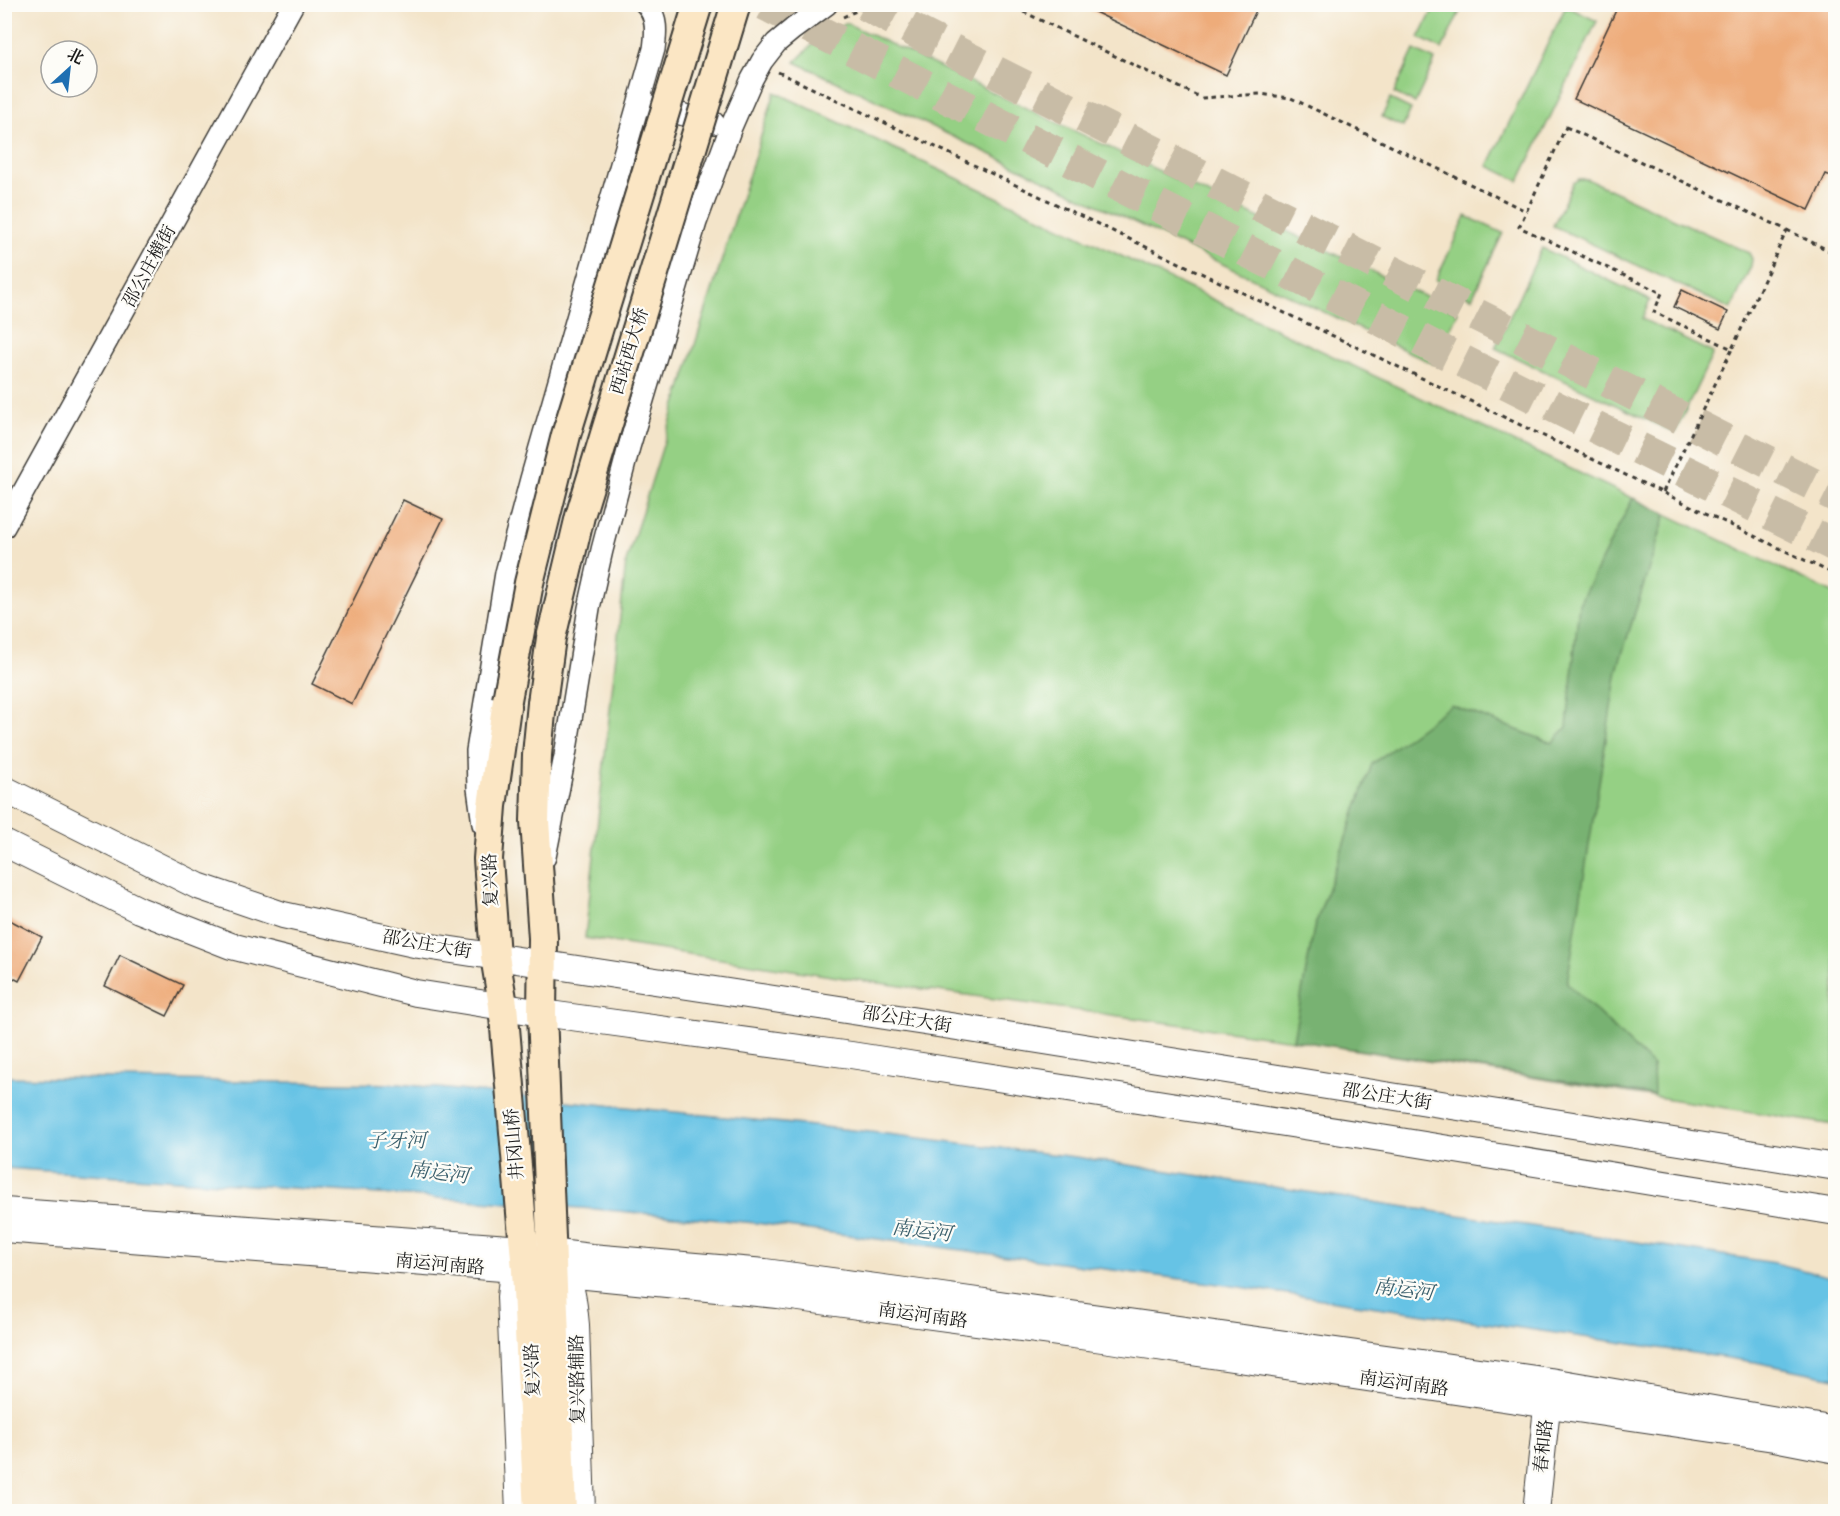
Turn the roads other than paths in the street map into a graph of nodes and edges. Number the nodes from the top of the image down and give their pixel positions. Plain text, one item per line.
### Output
1 (293, 4) edge
2 (645, 4) edge
3 (698, 4) edge
4 (736, 4) edge
5 (834, 11) edge
6 (639, 103) junction
7 (731, 127) junction
8 (4, 527) edge
9 (507, 700) joint
10 (4, 789) edge
11 (4, 843) edge
12 (488, 859) junction
13 (539, 887) junction
14 (495, 956) junction
15 (543, 964) junction
16 (502, 1005) junction
17 (542, 1013) junction
18 (506, 1060) joint
19 (1836, 1167) edge
20 (4, 1211) edge
21 (1836, 1212) edge
22 (4, 1229) edge
23 (538, 1256) junction
24 (1549, 1393) junction
25 (1836, 1430) edge
26 (1836, 1450) edge
27 (519, 1512) edge
28 (538, 1512) edge
29 (562, 1512) edge
30 (582, 1512) edge
31 (1536, 1512) edge

1 - 8 street, 邵公庄横街
2 - 6 street
3 - 9 main road, 西站西大桥, bridge
4 - 13 main road, 西站西大桥, bridge
5 - 7 street
6 - 7 street
6 - 12 street
7 - 13 street
9 - 12 main road, 复兴路
10 - 14 street, 邵公庄大街
11 - 16 street
12 - 14 main road, 复兴路
13 - 15 main road
14 - 15 street, 邵公庄大街
14 - 16 main road, 复兴路
15 - 17 main road
15 - 19 street, 邵公庄大街
16 - 17 street
16 - 18 main road, 复兴路
17 - 21 street
17 - 23 main road, 井冈山桥
18 - 23 main road, 井冈山桥
20 - 23 street, 南运河南路
22 - 23 street, 南运河南路
23 - 24 street, 南运河南路
23 - 27 street
23 - 28 main road, 复兴路
23 - 29 main road, 复兴路
23 - 30 street, 复兴路辅路
24 - 25 street, 南运河南路
24 - 26 street, 南运河南路
24 - 31 street, 春和路

